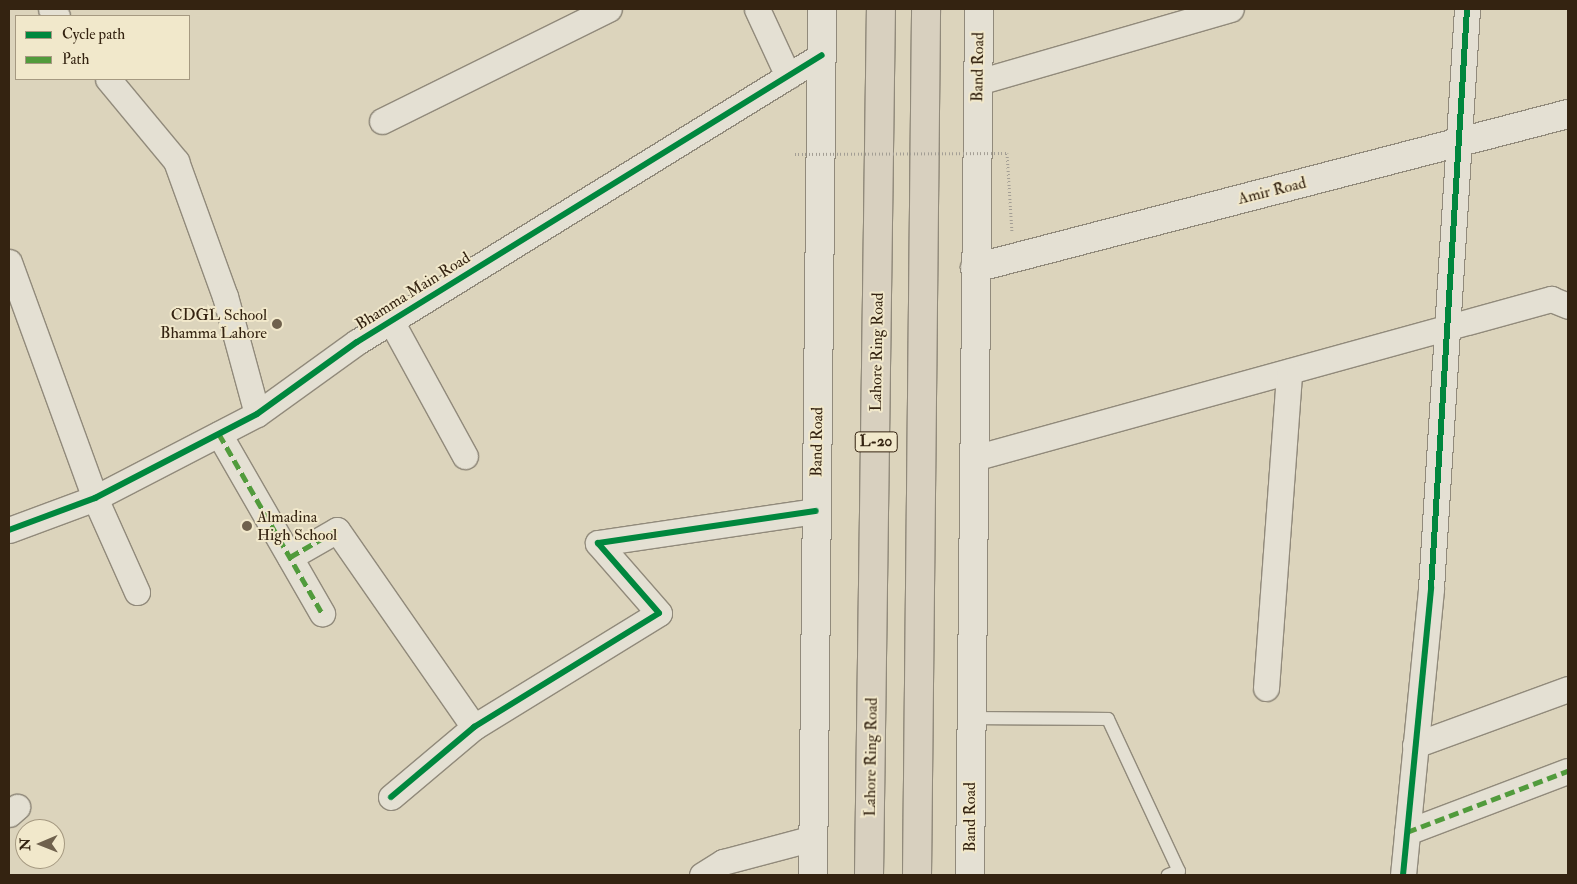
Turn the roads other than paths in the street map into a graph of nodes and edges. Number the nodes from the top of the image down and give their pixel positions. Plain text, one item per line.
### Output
1 (609, 9) edge
2 (757, 9) edge
3 (822, 9) edge
4 (881, 9) edge
5 (926, 9) edge
6 (979, 9) edge
7 (1232, 9) edge
8 (1467, 9) edge
9 (822, 56) junction
10 (788, 76) junction
11 (109, 80) edge
12 (978, 82) junction
13 (1568, 114) edge
14 (382, 121) dead end
15 (1461, 142) junction
16 (9, 262) edge
17 (975, 268) junction
18 (1568, 306) edge
19 (390, 321) junction
20 (1449, 327) junction
21 (1290, 372) junction
22 (257, 414) junction
23 (219, 434) junction
24 (465, 456) dead end
25 (974, 458) junction
26 (95, 498) junction
27 (816, 511) junction
28 (9, 530) edge
29 (290, 557) junction
30 (137, 592) dead end
31 (322, 613) dead end
32 (1266, 688) dead end
33 (1568, 689) edge
34 (971, 718) junction
35 (474, 727) junction
36 (1416, 745) junction
37 (1568, 771) edge
38 (392, 796) dead end
39 (1407, 832) junction
40 (813, 838) junction
41 (702, 875) edge
42 (813, 875) edge
43 (869, 875) edge
44 (917, 875) edge
45 (970, 875) edge
46 (1168, 875) edge
47 (1403, 875) edge

1 - 14 street
2 - 10 street
3 - 9 main road, Band Road
4 - 43 highway, Lahore Ring Road / L-20
5 - 44 highway, L-20
6 - 12 main road, Band Road
7 - 12 street
8 - 15 street
9 - 10 street, Bhamma Main Road
9 - 27 main road, Band Road
10 - 19 street, Bhamma Main Road
11 - 22 street
12 - 17 main road, Band Road
13 - 15 main road, Amir Road
15 - 17 main road, Amir Road
15 - 20 street
16 - 26 street
17 - 25 main road, Band Road
18 - 20 street
19 - 22 street, Bhamma Main Road
19 - 24 street
20 - 21 street
20 - 36 street
21 - 25 street
21 - 32 street
22 - 23 street, Bhamma Main Road
23 - 26 street, Bhamma Main Road
23 - 29 street
25 - 34 main road, Band Road
26 - 28 street, Bhamma Main Road
26 - 30 street
27 - 35 street
27 - 40 main road, Band Road
29 - 31 street
29 - 35 street
33 - 36 street
34 - 45 main road, Band Road
34 - 46 lane
35 - 38 street
36 - 39 street
37 - 39 street
39 - 47 street
40 - 41 street
40 - 42 main road, Band Road

